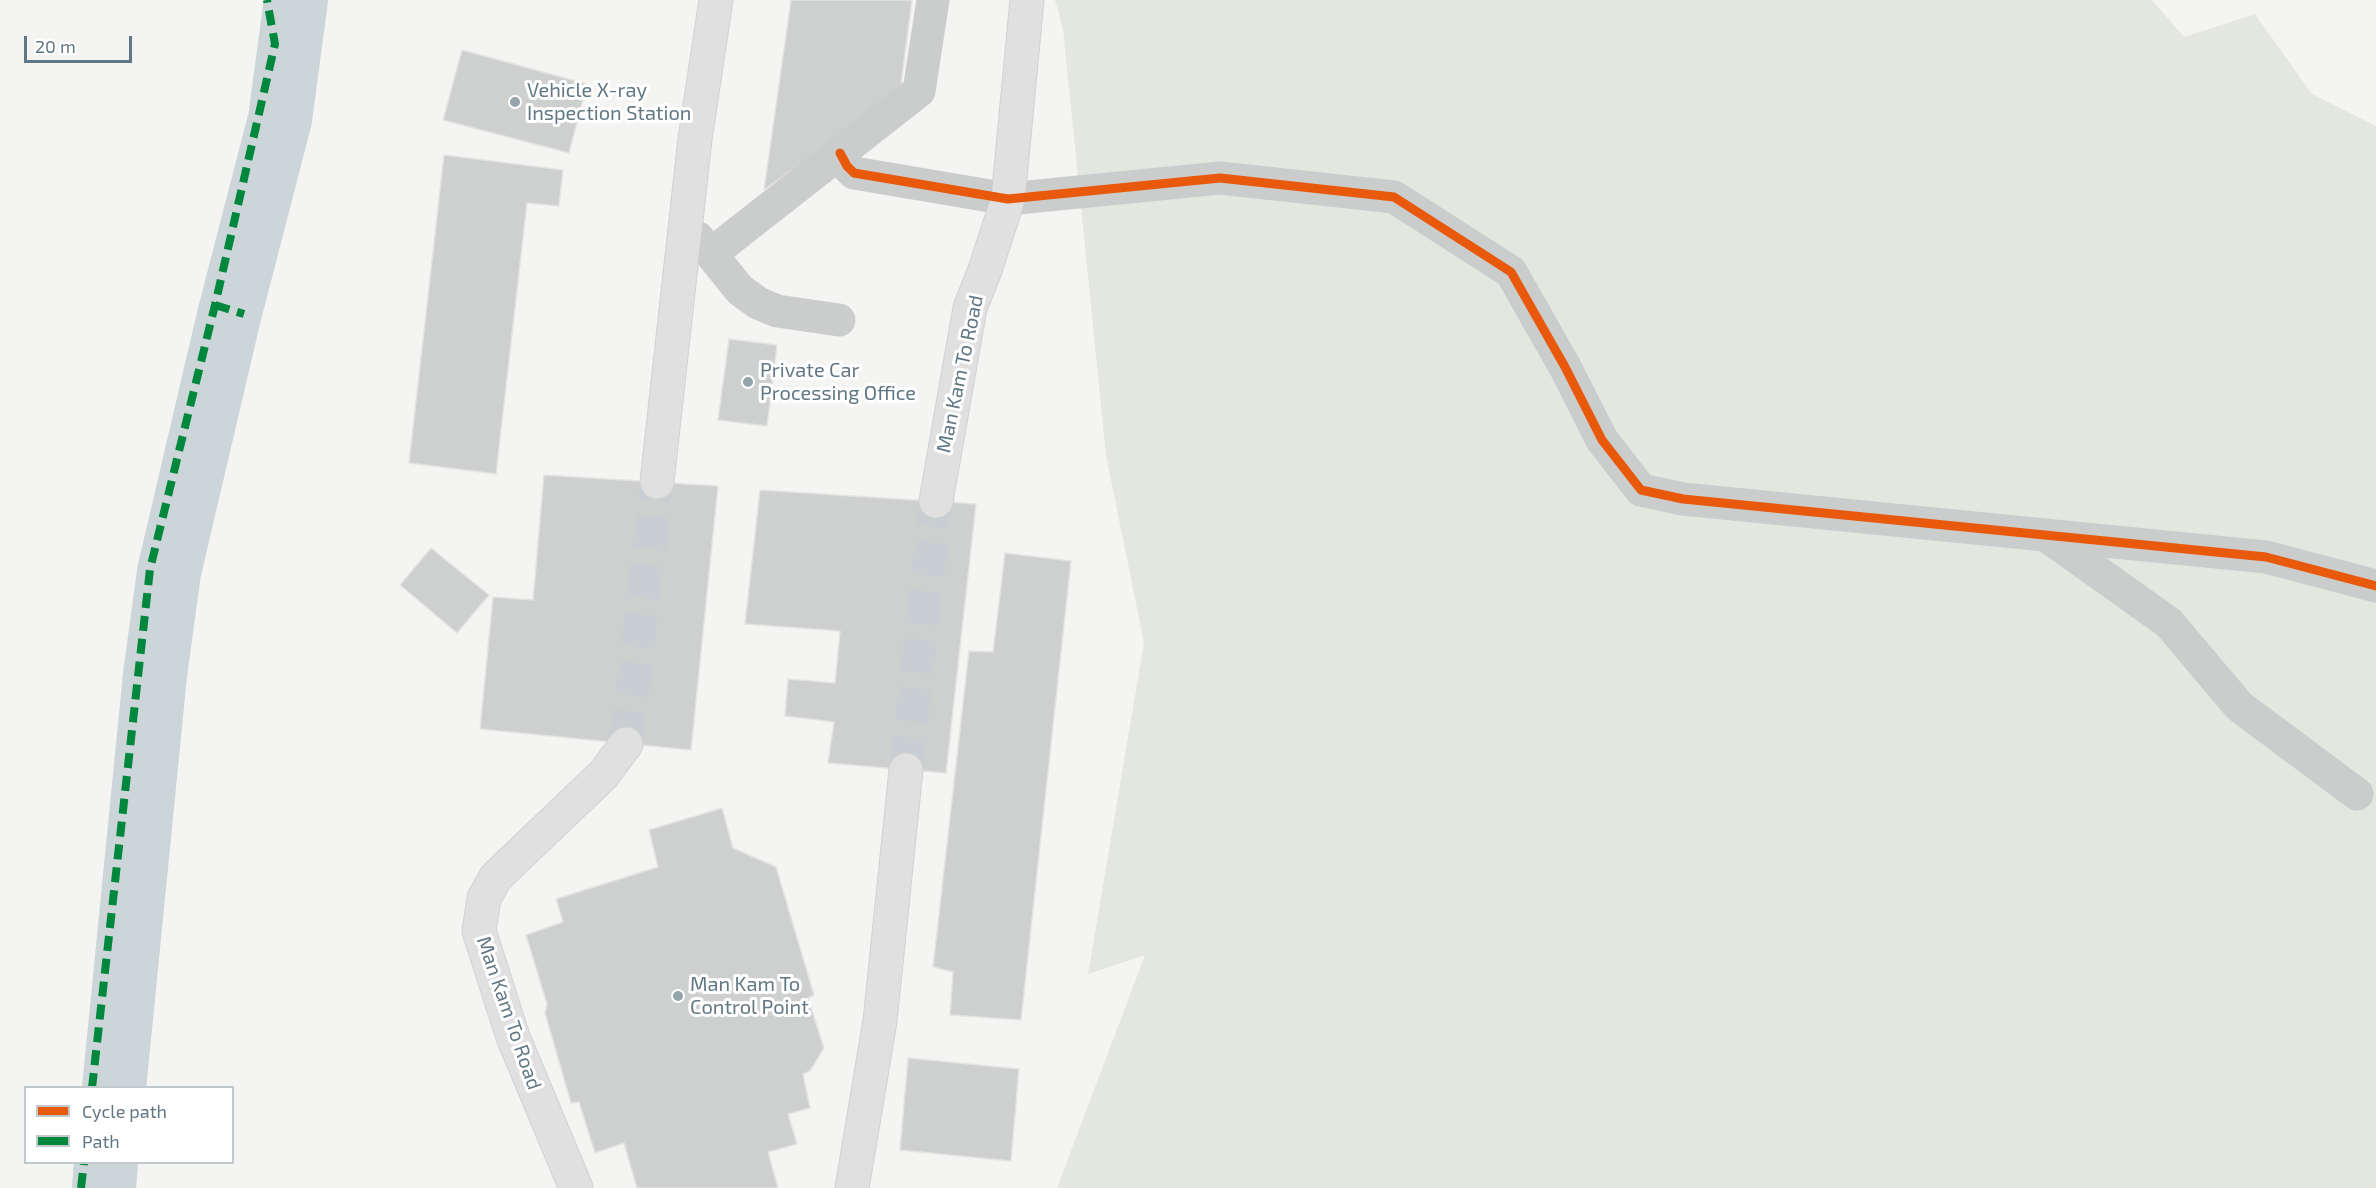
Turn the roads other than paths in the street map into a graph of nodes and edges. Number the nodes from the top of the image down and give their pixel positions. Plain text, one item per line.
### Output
1 (716, 0) edge
2 (933, 0) edge
3 (1027, 0) edge
4 (840, 153) junction
5 (1008, 199) junction
6 (687, 225) junction
7 (711, 254) junction
8 (839, 320) dead end
9 (657, 482) tunnel mouth
10 (936, 501) tunnel mouth
11 (2045, 535) junction
12 (2376, 585) edge
13 (626, 744) tunnel mouth
14 (906, 770) tunnel mouth
15 (2357, 794) dead end
16 (576, 1188) edge
17 (852, 1188) edge

1 - 6 main road
2 - 4 street
3 - 5 main road, Man Kam To Road
4 - 5 street
4 - 7 street
5 - 10 main road, Man Kam To Road
5 - 11 street
6 - 7 street
6 - 9 main road
7 - 8 street
11 - 12 street
11 - 15 street
13 - 16 main road, Man Kam To Road
14 - 17 main road

